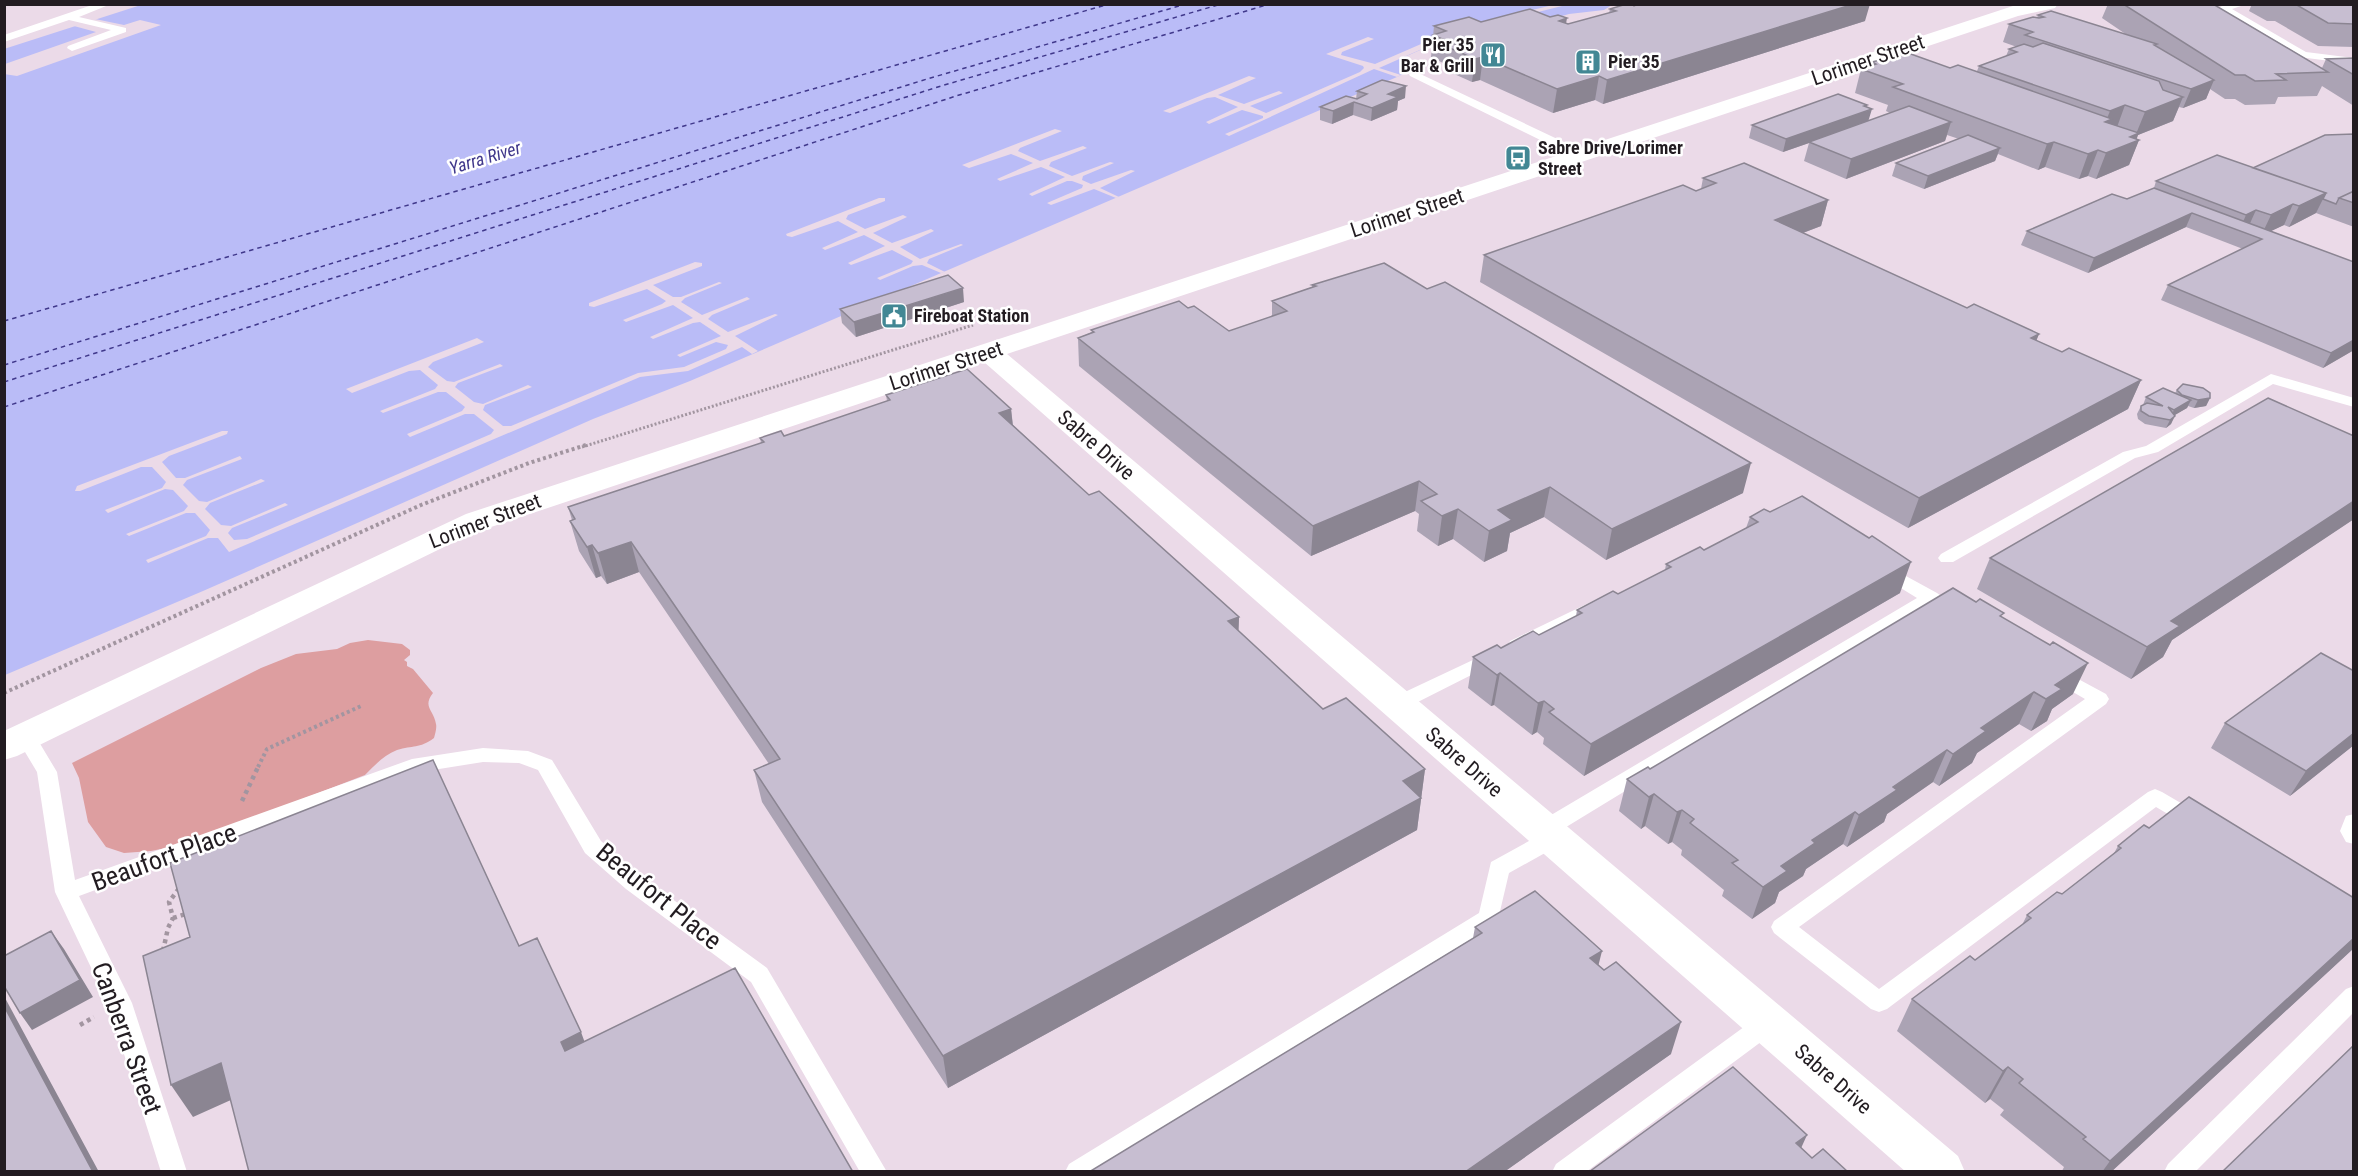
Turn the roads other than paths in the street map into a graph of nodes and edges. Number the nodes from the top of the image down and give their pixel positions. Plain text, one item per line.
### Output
1 (106, 4) edge
2 (2049, 4) edge
3 (2242, 4) edge
4 (73, 18) junction
5 (4, 39) edge
6 (72, 48) dead end
7 (2354, 61) edge
8 (1414, 74) dead end
9 (1583, 156) junction
10 (989, 352) junction
11 (2354, 403) edge
12 (1863, 557) edge
13 (1947, 558) dead end
14 (1617, 595) edge
15 (1930, 597) junction
16 (1970, 621) edge
17 (2040, 663) edge
18 (1397, 704) junction
19 (15, 742) edge
20 (2354, 822) edge
21 (1549, 834) junction
22 (2214, 835) edge
23 (2354, 836) edge
24 (66, 892) junction
25 (2354, 996) edge
26 (1768, 1023) junction
27 (174, 1172) edge
28 (874, 1172) edge
29 (1078, 1172) edge
30 (1565, 1172) edge
31 (1941, 1172) edge
32 (2177, 1172) edge

1 - 4 lane
2 - 9 street, Lorimer Street
3 - 7 lane
4 - 5 lane
4 - 6 lane
8 - 9 lane
9 - 10 street, Lorimer Street
10 - 18 street, Sabre Drive
10 - 19 street, Lorimer Street
11 - 13 lane
12 - 15 lane
14 - 18 lane
15 - 16 lane
15 - 21 lane
17 - 22 lane
18 - 21 street, Sabre Drive
19 - 24 lane, Canberra Street
20 - 23 lane
21 - 26 street, Sabre Drive
21 - 29 lane
24 - 27 lane, Canberra Street
24 - 28 lane, Beaufort Place
25 - 32 lane
26 - 30 lane
26 - 31 street, Sabre Drive

